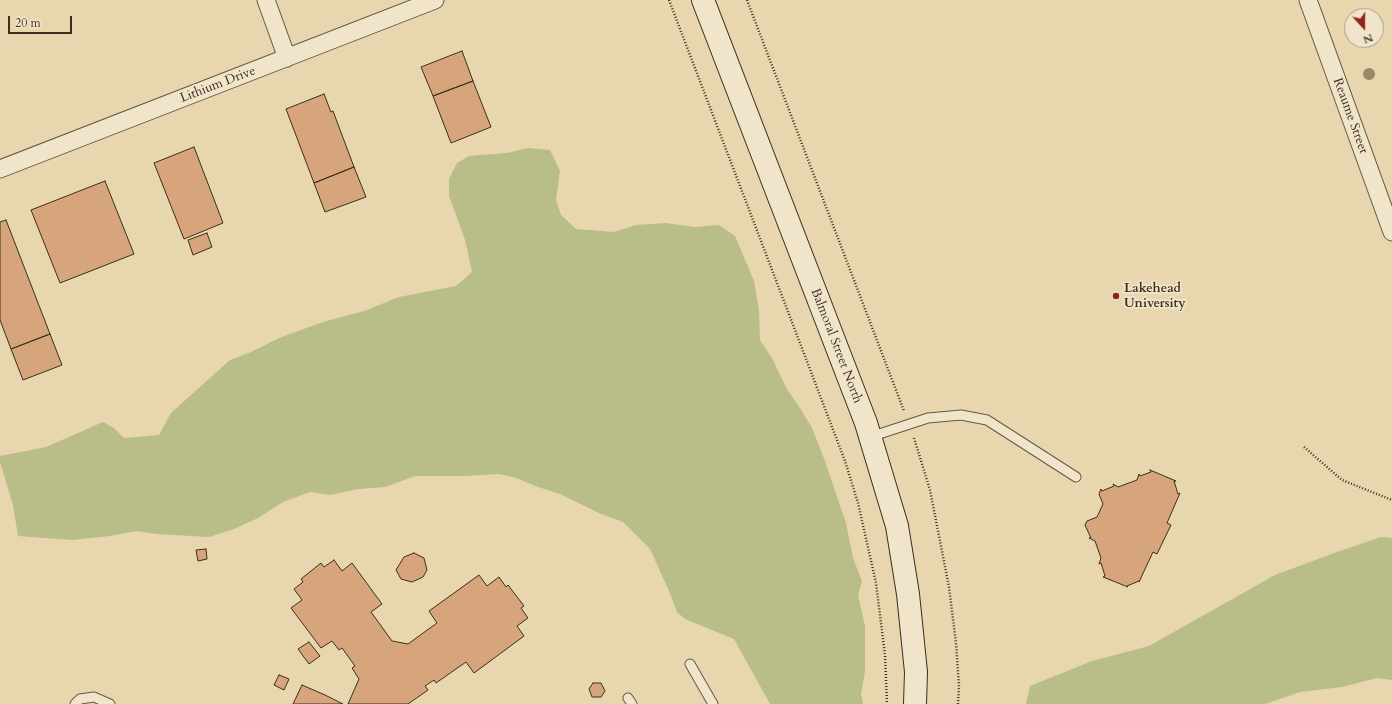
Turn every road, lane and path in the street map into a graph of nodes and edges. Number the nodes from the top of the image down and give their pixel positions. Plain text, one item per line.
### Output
1 (266, 0) edge
2 (435, 0) edge
3 (670, 0) edge
4 (703, 0) edge
5 (747, 0) edge
6 (1308, 0) edge
7 (287, 58) junction
8 (0, 169) edge
9 (1392, 232) edge
10 (909, 424) junction
11 (870, 437) junction
12 (1304, 447) dead end
13 (1076, 477) dead end
14 (1392, 500) edge
15 (690, 664) dead end
16 (75, 704) edge
17 (110, 704) edge
18 (713, 704) edge
19 (887, 704) edge
20 (915, 704) edge
21 (958, 704) edge

1 - 7 street
2 - 7 street, Lithium Drive
3 - 19 path
4 - 11 main road, Balmoral Street North
5 - 10 path
6 - 9 street, Reaume Street
7 - 8 street, Lithium Drive
10 - 11 lane
10 - 13 lane
10 - 21 path
11 - 20 main road, Balmoral Street North
12 - 14 path
15 - 18 lane
16 - 17 lane

